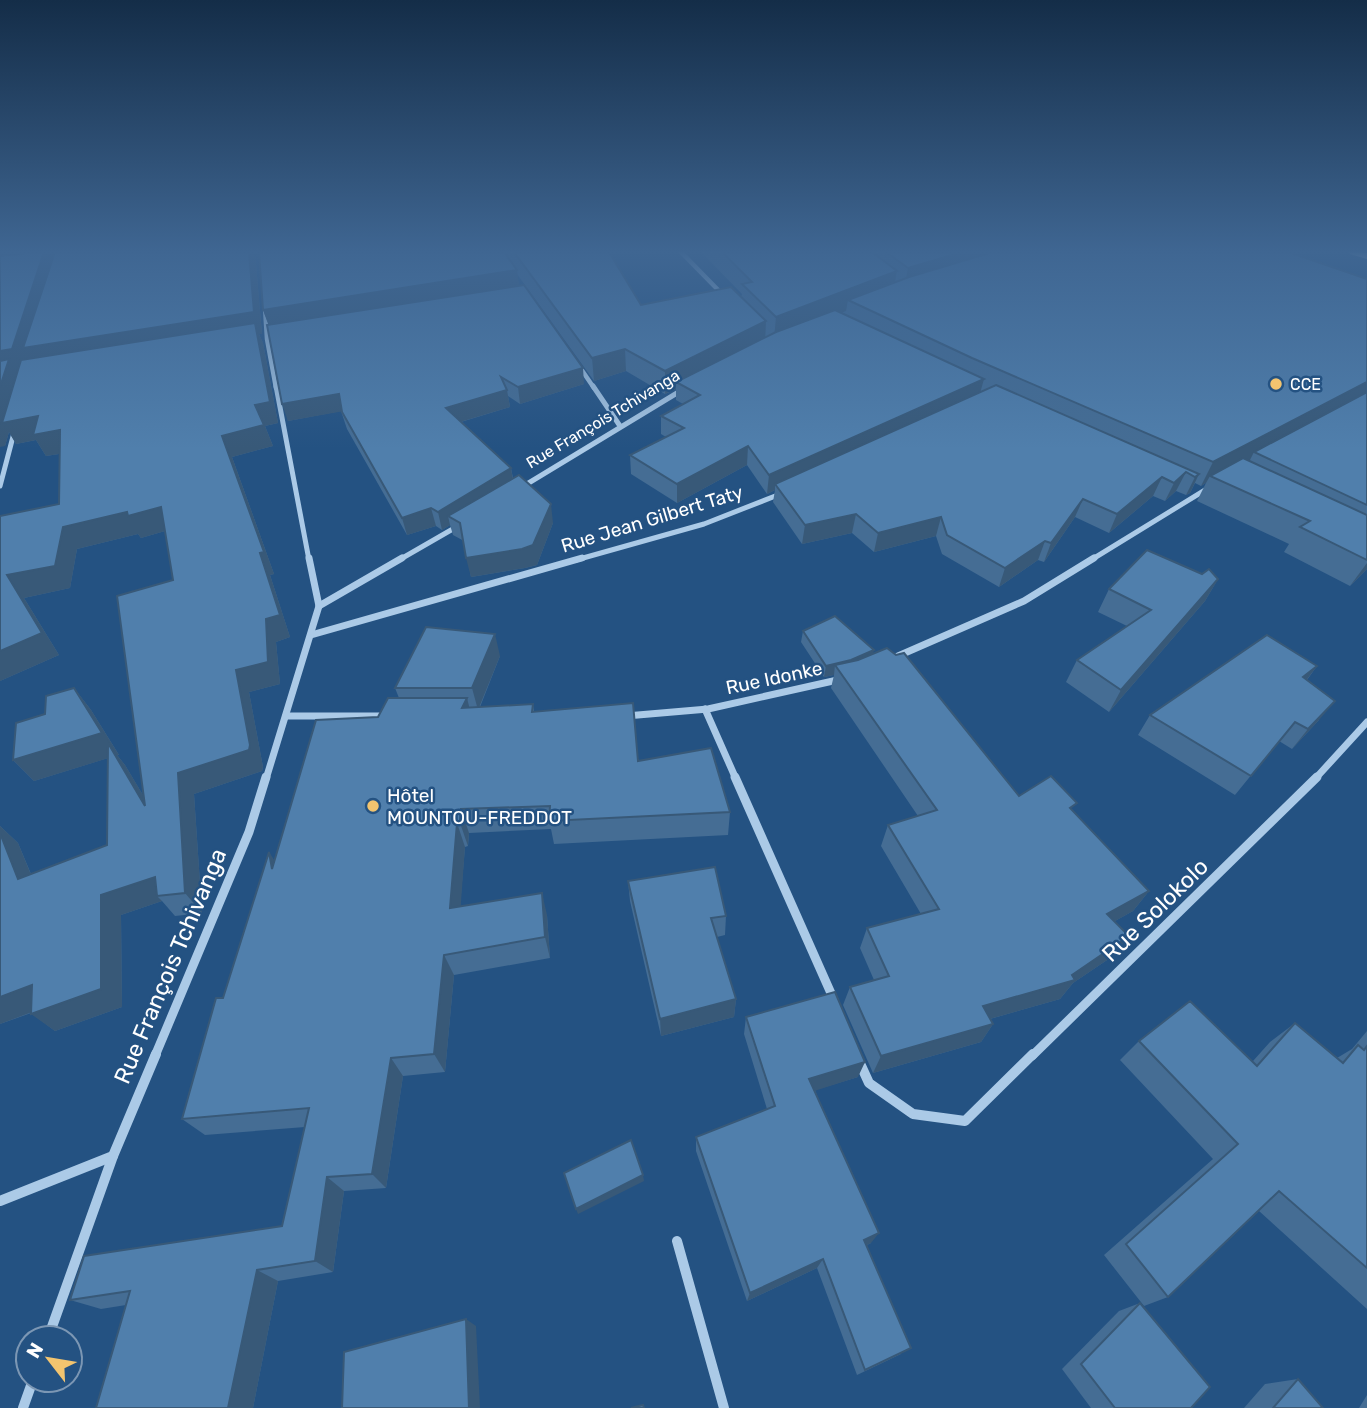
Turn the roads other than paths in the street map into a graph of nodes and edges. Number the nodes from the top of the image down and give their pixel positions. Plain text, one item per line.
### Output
1 (265, 318) edge
2 (279, 337) edge
3 (267, 339) junction
4 (254, 341) edge
5 (575, 360) edge
6 (690, 385) edge
7 (16, 425) edge
8 (620, 426) junction
9 (1219, 482) edge
10 (0, 486) edge
11 (1188, 487) edge
12 (789, 491) edge
13 (1201, 492) junction
14 (511, 494) edge
15 (467, 520) edge
16 (319, 606) junction
17 (311, 635) junction
18 (888, 661) edge
19 (850, 677) edge
20 (705, 709) junction
21 (286, 716) junction
22 (394, 716) edge
23 (623, 716) edge
24 (1367, 722) edge
25 (838, 1010) edge
26 (853, 1046) edge
27 (113, 1156) junction
28 (0, 1201) edge
29 (677, 1241) dead end
30 (53, 1324) edge
31 (724, 1408) edge

1 - 3 street, Rue François Tchivanga
2 - 3 street
3 - 4 street
3 - 16 street, Rue François Tchivanga
5 - 8 street
6 - 8 street, Rue François Tchivanga
7 - 10 street
8 - 14 street, Rue François Tchivanga
9 - 13 street
11 - 13 street
12 - 17 street, Rue Jean Gilbert Taty
13 - 18 street
15 - 16 street
16 - 17 street, Rue François Tchivanga
17 - 21 street, Rue François Tchivanga
19 - 20 street, Rue Idonke
20 - 23 street, Rue Idonke
20 - 25 street
21 - 22 street
21 - 27 street, Rue François Tchivanga
24 - 26 street, Rue Solokolo
27 - 28 street
27 - 30 street, Rue François Tchivanga
29 - 31 street

